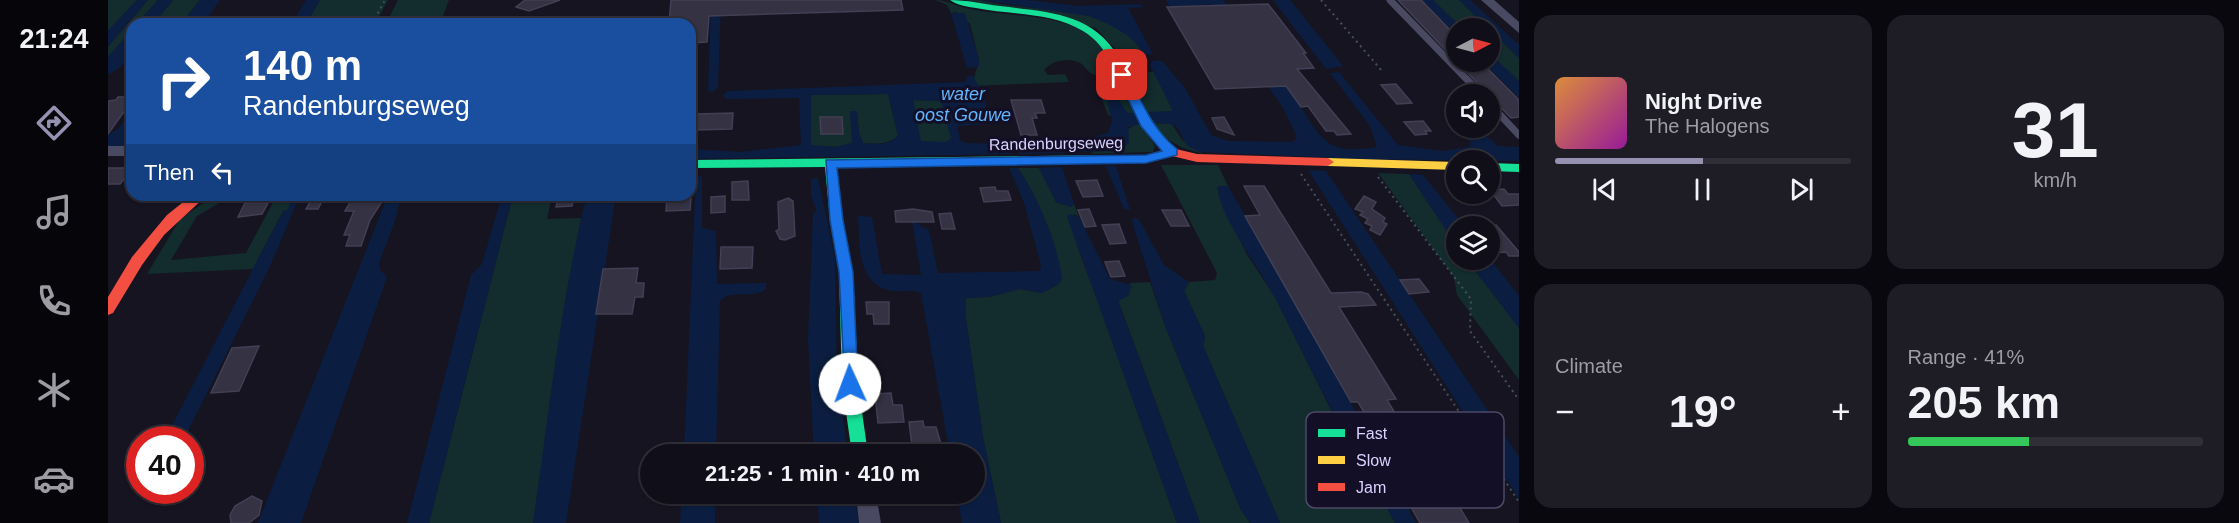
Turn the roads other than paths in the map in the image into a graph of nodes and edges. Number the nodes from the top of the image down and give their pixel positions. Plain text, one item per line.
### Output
1 (955, 0) edge
2 (1390, 0) edge
3 (1487, 0) edge
4 (1519, 29) edge
5 (1471, 84) edge
6 (1500, 115) edge
7 (1519, 135) edge
8 (108, 151) edge
9 (126, 152) edge
10 (1172, 152) junction
11 (831, 163) junction
12 (696, 164) edge
13 (1446, 166) edge
14 (1500, 167) edge
15 (1519, 168) edge
16 (192, 201) edge
17 (108, 309) edge
18 (859, 444) edge
19 (867, 504) edge
20 (870, 523) edge

1 - 10 street
2 - 5 lane
3 - 4 street
6 - 7 lane
8 - 9 street
10 - 11 street, Randenburgseweg
10 - 13 street, Randenburgseweg
11 - 12 street, Randenburgseweg
11 - 18 street
14 - 15 street
16 - 17 street
19 - 20 street

